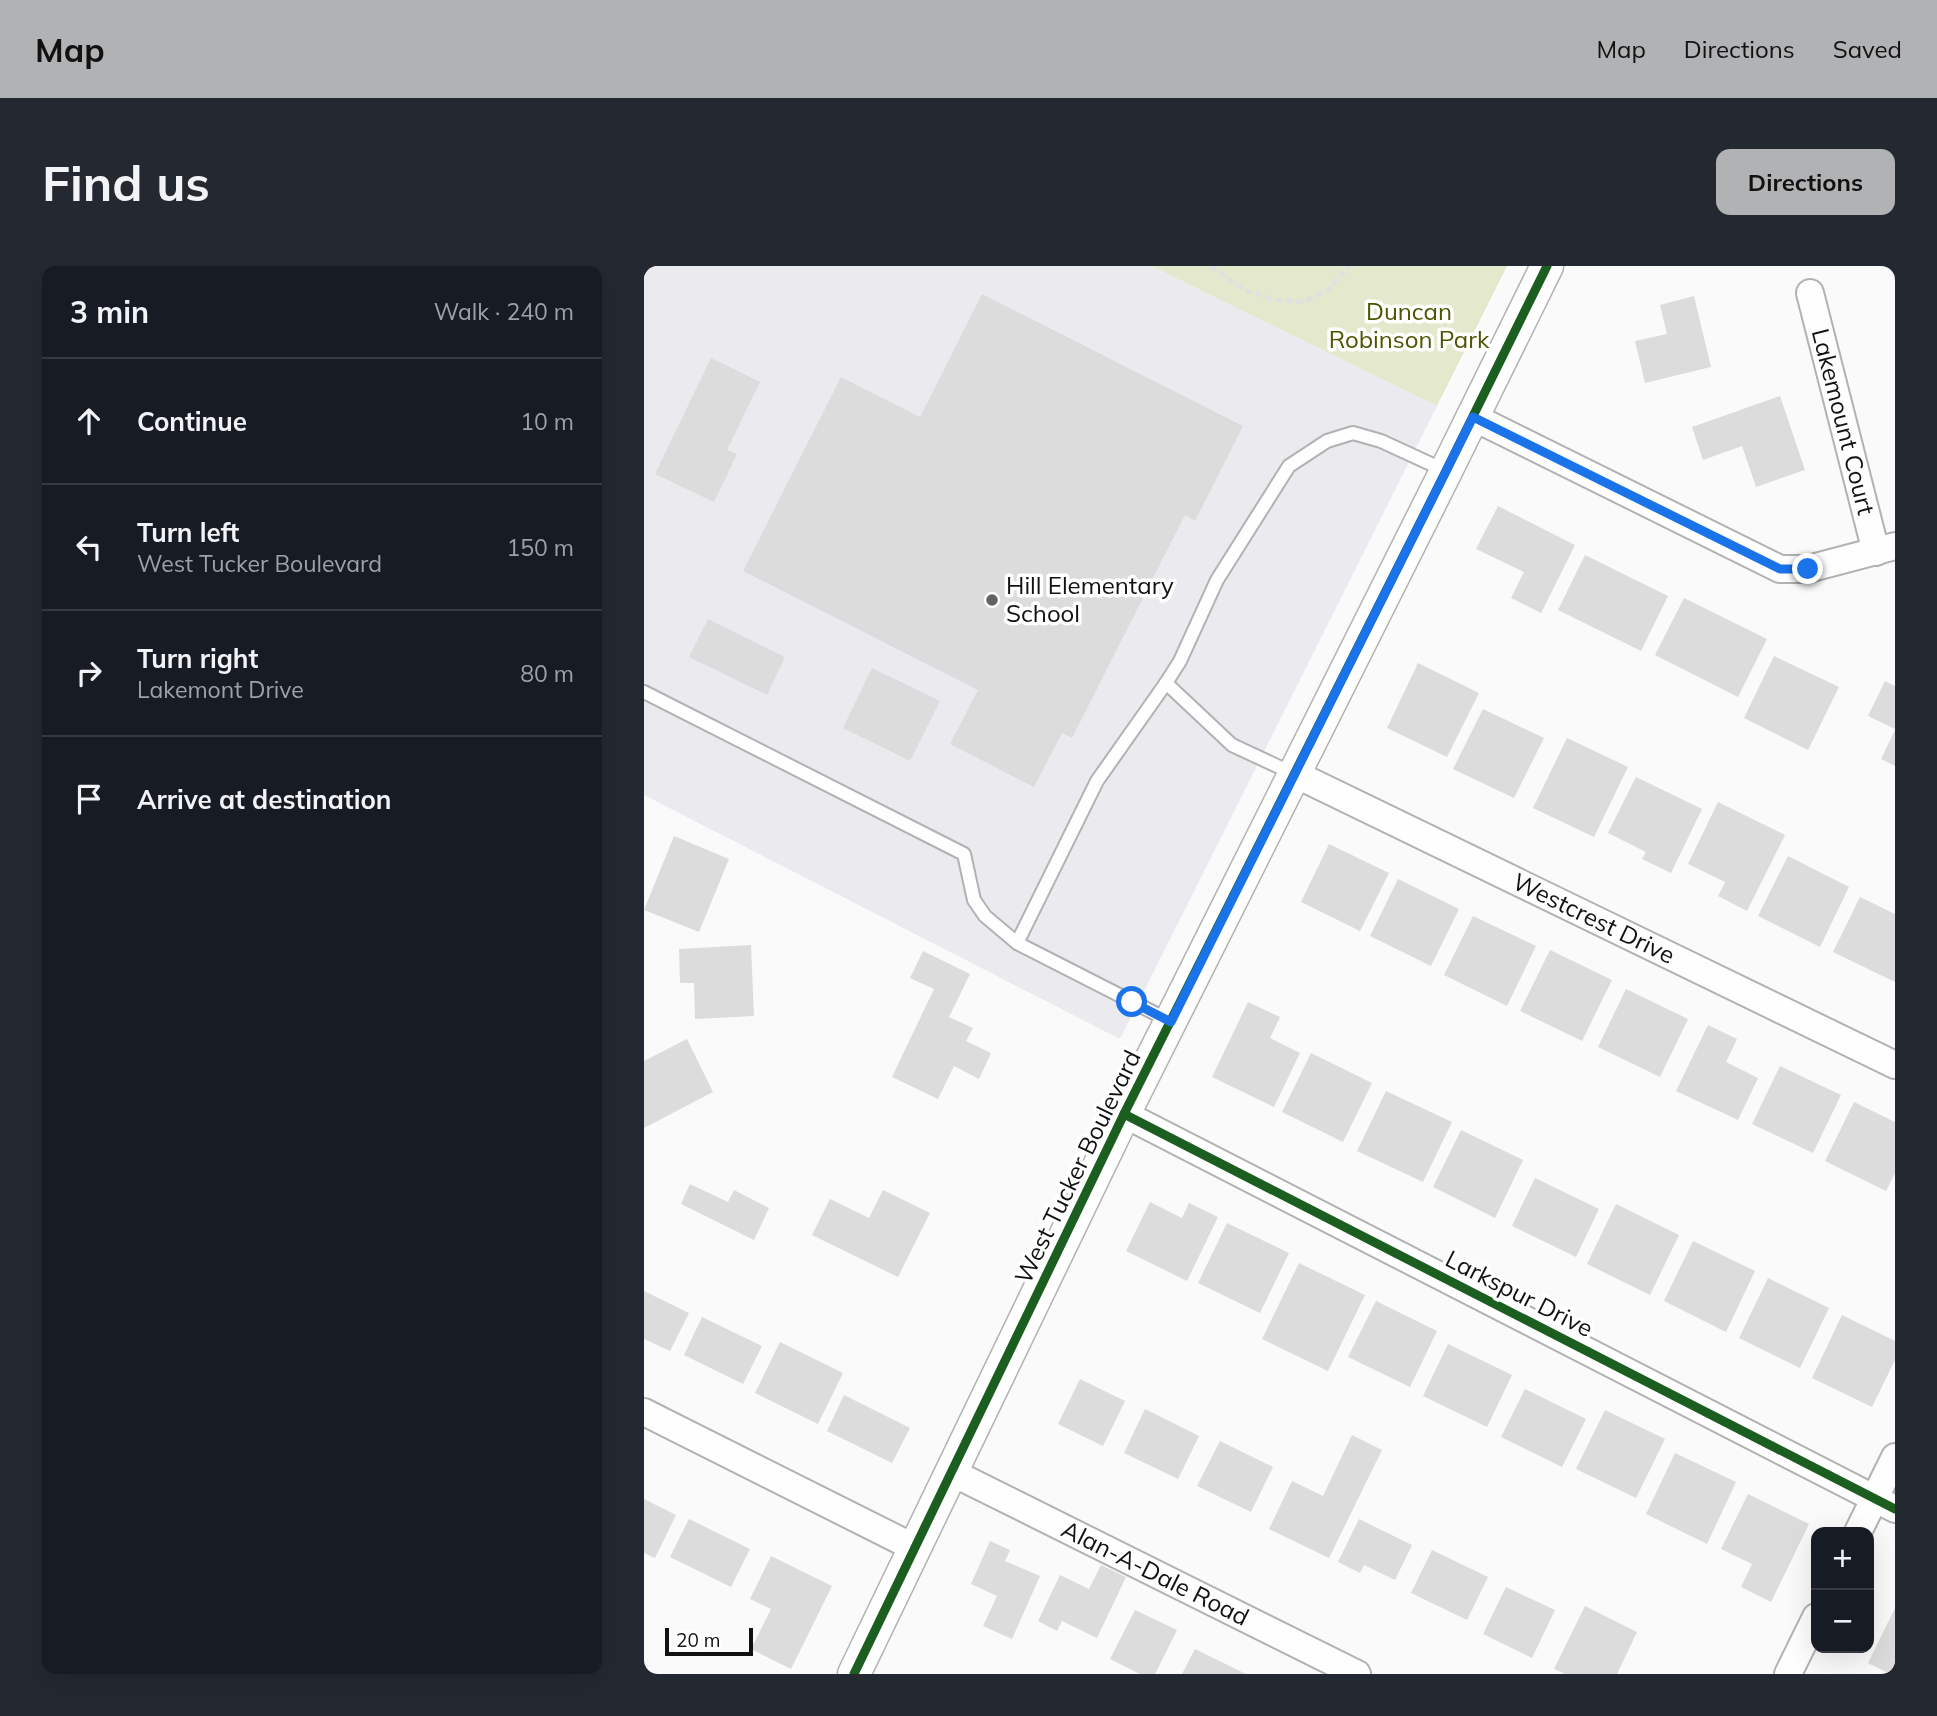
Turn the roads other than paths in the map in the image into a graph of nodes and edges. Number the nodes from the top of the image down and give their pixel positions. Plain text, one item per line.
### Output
1 (1547, 266) edge
2 (1810, 293) dead end
3 (1473, 417) junction
4 (1446, 471) junction
5 (1885, 549) edge
6 (1166, 683) junction
7 (644, 692) edge
8 (1295, 774) junction
9 (1017, 943) junction
10 (1171, 1022) junction
11 (1895, 1065) edge
12 (1124, 1114) junction
13 (644, 1412) edge
14 (1895, 1457) edge
15 (951, 1472) junction
16 (1885, 1504) edge
17 (1863, 1527) edge
18 (915, 1548) junction
19 (1811, 1626) edge
20 (854, 1674) edge
21 (1357, 1674) edge
22 (1788, 1674) edge

1 - 3 street, West Tucker Boulevard
2 - 5 street, Lakemount Court
3 - 4 street, West Tucker Boulevard
3 - 5 street
4 - 6 lane
4 - 8 street, West Tucker Boulevard
6 - 8 lane
6 - 9 lane
7 - 9 lane
8 - 10 street, West Tucker Boulevard
8 - 11 street, Westcrest Drive
9 - 10 lane
10 - 12 street, West Tucker Boulevard
12 - 15 street, West Tucker Boulevard
12 - 16 street, Larkspur Drive
13 - 18 street
14 - 16 street
15 - 18 street, West Tucker Boulevard
15 - 21 street, Alan-A-Dale Road
16 - 17 street
18 - 20 street, West Tucker Boulevard
19 - 22 street

